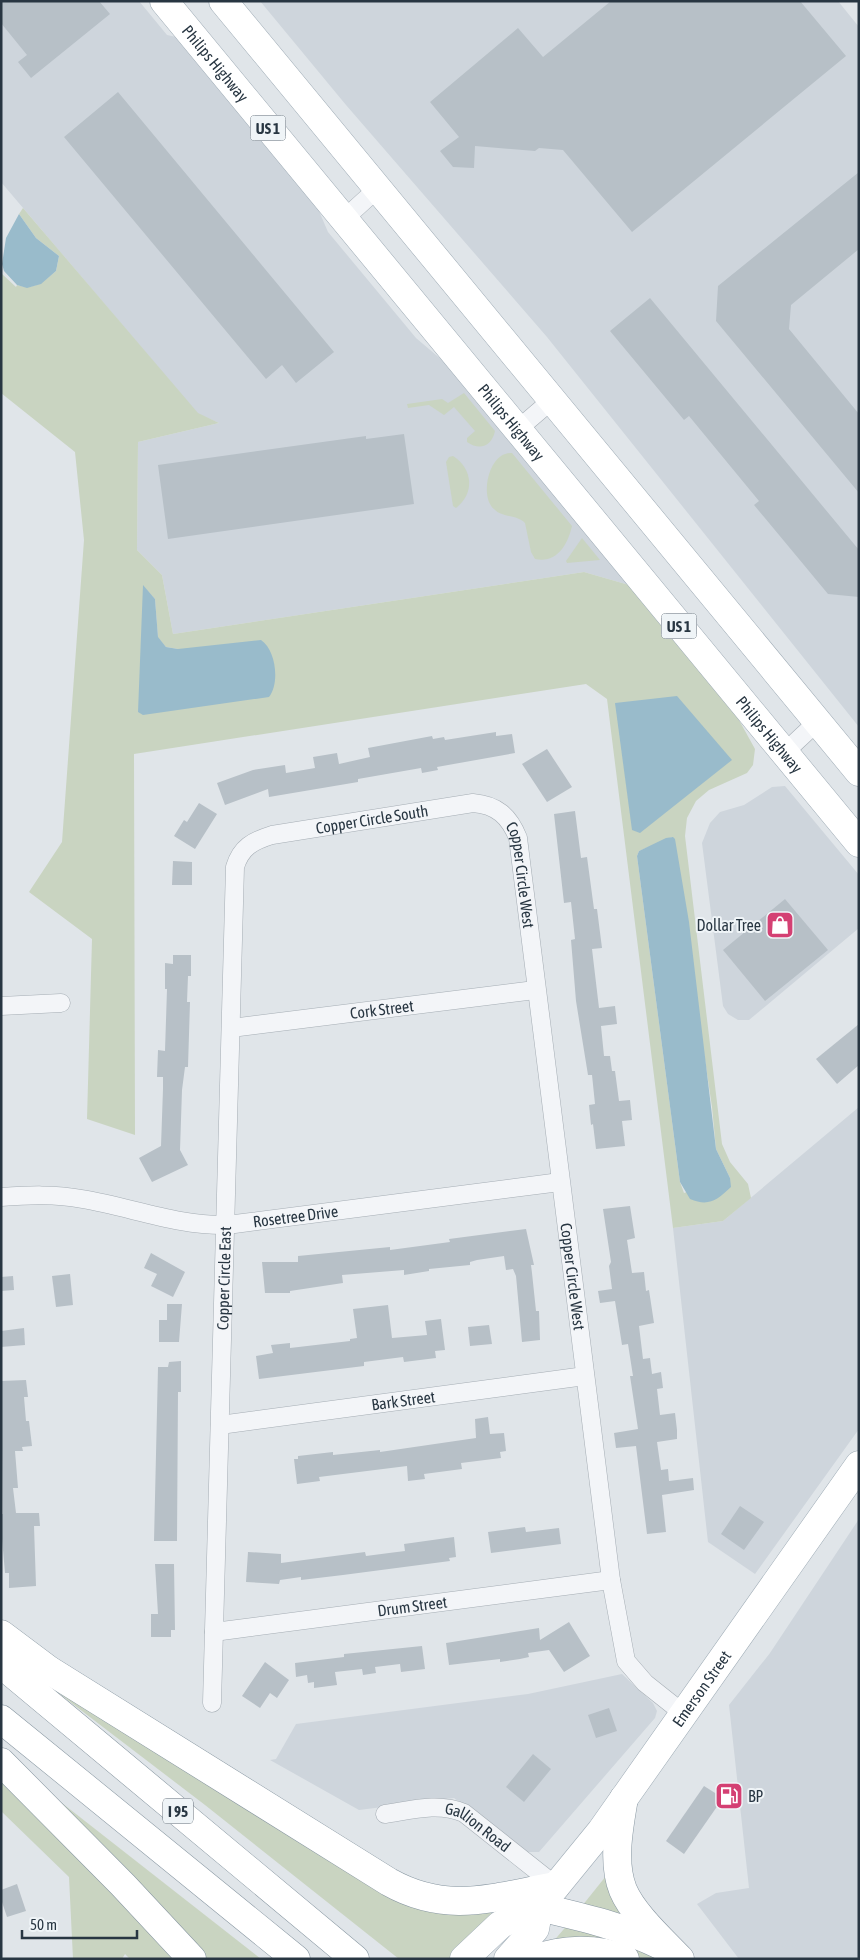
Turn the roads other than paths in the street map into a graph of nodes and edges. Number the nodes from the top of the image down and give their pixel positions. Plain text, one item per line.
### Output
1 (223, 1) edge
2 (172, 4) edge
3 (377, 189) junction
4 (344, 219) junction
5 (552, 400) junction
6 (517, 430) junction
7 (817, 722) junction
8 (784, 753) junction
9 (859, 772) edge
10 (505, 816) joint
11 (859, 843) edge
12 (239, 854) joint
13 (535, 990) junction
14 (61, 1003) dead end
15 (1, 1006) edge
16 (231, 1028) junction
17 (560, 1182) junction
18 (1, 1197) edge
19 (227, 1225) junction
20 (586, 1376) junction
21 (220, 1425) junction
22 (859, 1466) edge
23 (611, 1580) junction
24 (214, 1632) junction
25 (1, 1634) edge
26 (1, 1664) edge
27 (212, 1703) dead end
28 (684, 1714) junction
29 (1, 1719) edge
30 (1, 1762) edge
31 (624, 1798) junction
32 (385, 1814) dead end
33 (556, 1886) junction
34 (539, 1908) junction
35 (676, 1955) edge
36 (192, 1959) edge
37 (296, 1959) edge
38 (355, 1959) edge
39 (464, 1959) edge
40 (508, 1959) edge
41 (534, 1959) edge
42 (625, 1959) edge

1 - 3 main road, US 1
2 - 4 main road, Philips Highway / US 1
3 - 4 street
3 - 5 main road, US 1
4 - 6 main road, Philips Highway / US 1
5 - 6 street
5 - 7 main road, US 1
6 - 8 main road, Philips Highway / US 1
7 - 8 street
7 - 9 main road, US 1
8 - 11 main road, Philips Highway / US 1
10 - 12 street, Copper Circle South
10 - 13 street, Copper Circle West
12 - 16 street, Copper Circle East
13 - 16 street, Cork Street
13 - 17 street, Copper Circle West
14 - 15 street
16 - 19 street, Copper Circle East
17 - 19 street, Rosetree Drive
17 - 20 street, Copper Circle West
18 - 19 street, Rosetree Drive
19 - 21 street, Copper Circle East
20 - 21 street, Bark Street
20 - 23 street, Copper Circle West
21 - 24 street, Copper Circle East
22 - 28 main road, Emerson Street
23 - 24 street, Drum Street
23 - 28 street, Copper Circle West
24 - 27 street, Copper Circle East
25 - 33 main road
26 - 38 main road, I 95
28 - 31 main road, Emerson Street
29 - 37 main road, I 95
30 - 36 main road
31 - 33 main road, Emerson Street
31 - 35 main road
32 - 33 street, Gallion Road
33 - 34 main road, Emerson Street
34 - 35 main road
34 - 39 main road, Emerson Street
34 - 40 main road, Emerson Street
41 - 42 main road

